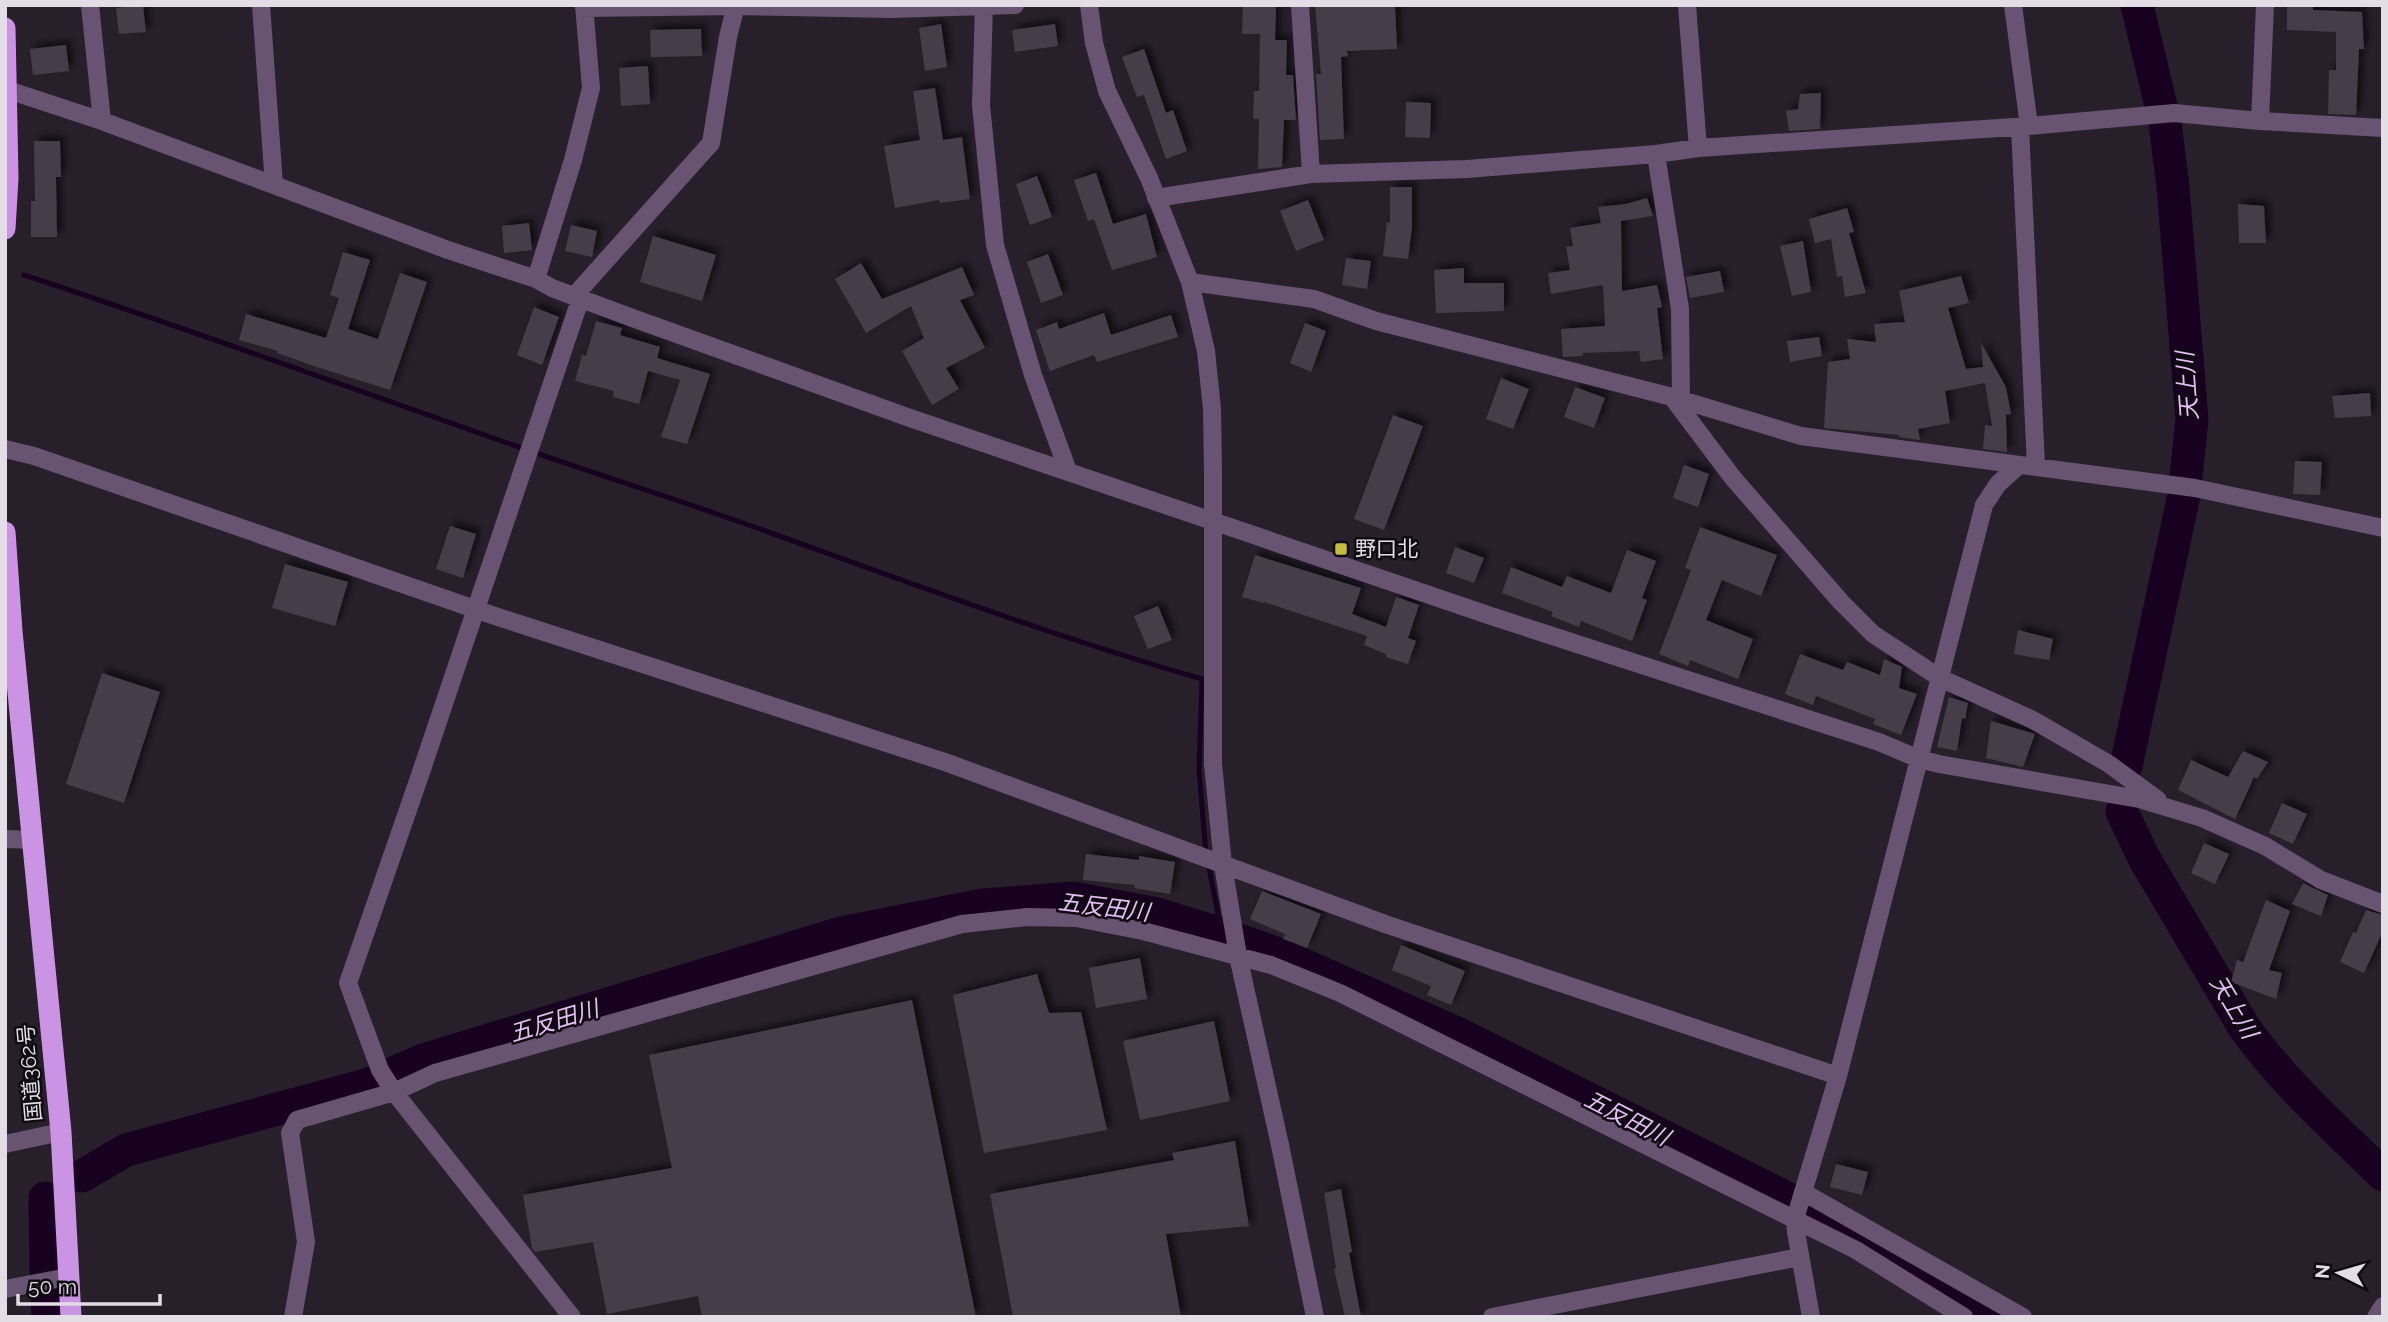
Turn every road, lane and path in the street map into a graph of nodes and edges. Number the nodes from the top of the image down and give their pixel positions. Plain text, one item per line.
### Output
1 (90, 5) edge
2 (261, 5) edge
3 (1015, 5) edge
4 (1089, 5) edge
5 (1300, 5) edge
6 (1687, 5) edge
7 (2013, 5) edge
8 (2265, 5) edge
9 (584, 6) edge
10 (735, 6) edge
11 (984, 6) edge
12 (5, 27) edge
13 (8, 90) junction
14 (102, 121) junction
15 (2260, 121) junction
16 (2024, 127) junction
17 (2383, 128) edge
18 (1698, 148) junction
19 (1656, 154) junction
20 (1311, 174) junction
21 (7, 178) edge
22 (274, 185) junction
23 (1156, 198) junction
24 (5, 229) edge
25 (536, 279) junction
26 (1190, 282) junction
27 (578, 296) junction
28 (1677, 399) junction
29 (5, 449) edge
30 (2027, 466) junction
31 (1068, 471) junction
32 (1212, 520) junction
33 (2383, 528) edge
34 (5, 532) edge
35 (476, 609) junction
36 (1940, 678) junction
37 (1919, 759) junction
38 (2169, 808) junction
39 (5, 839) edge
40 (33, 840) junction
41 (1213, 862) junction
42 (2383, 904) edge
43 (1238, 952) junction
44 (1838, 1076) junction
45 (393, 1091) junction
46 (61, 1132) junction
47 (5, 1144) edge
48 (1803, 1192) junction
49 (1796, 1218) junction
50 (1800, 1257) junction
51 (68, 1277) junction
52 (5, 1289) edge
53 (2383, 1306) edge
54 (1548, 1311) edge
55 (71, 1317) edge
56 (293, 1317) edge
57 (572, 1317) edge
58 (1315, 1317) edge
59 (1492, 1317) edge
60 (1811, 1317) edge
61 (1964, 1317) edge
62 (2023, 1317) edge
63 (2376, 1317) edge

1 - 14 street
2 - 22 street
3 - 11 street
4 - 23 street
5 - 20 street
6 - 18 street
7 - 16 street
8 - 15 street
9 - 10 street
9 - 25 street
10 - 11 street
10 - 27 street
11 - 31 street
12 - 13 highway
13 - 14 street
13 - 21 highway
14 - 22 street
15 - 16 street
15 - 17 street
16 - 18 street
16 - 30 street
18 - 19 street
19 - 20 street
19 - 28 street
20 - 23 street
21 - 24 highway
22 - 25 street
23 - 26 street
25 - 27 street
26 - 28 street
26 - 32 street
27 - 31 street
27 - 35 street
28 - 30 street
28 - 36 street
29 - 35 street
30 - 33 street
30 - 36 street
31 - 32 street
32 - 37 street
32 - 41 street
34 - 40 highway, 国道362号
35 - 41 street
35 - 45 street
36 - 37 street
36 - 38 street
37 - 38 street
37 - 44 street
38 - 42 street
39 - 40 street
40 - 46 highway, 国道362号
41 - 43 street
41 - 44 street
43 - 45 street
43 - 49 street
43 - 58 street
44 - 48 street
45 - 56 street
45 - 57 street
46 - 47 street
46 - 51 highway, 国道362号
48 - 49 street
48 - 62 street
49 - 50 street
49 - 61 street
50 - 54 street
50 - 60 street
51 - 52 street
51 - 55 highway, 国道362号
53 - 63 street
54 - 59 street

